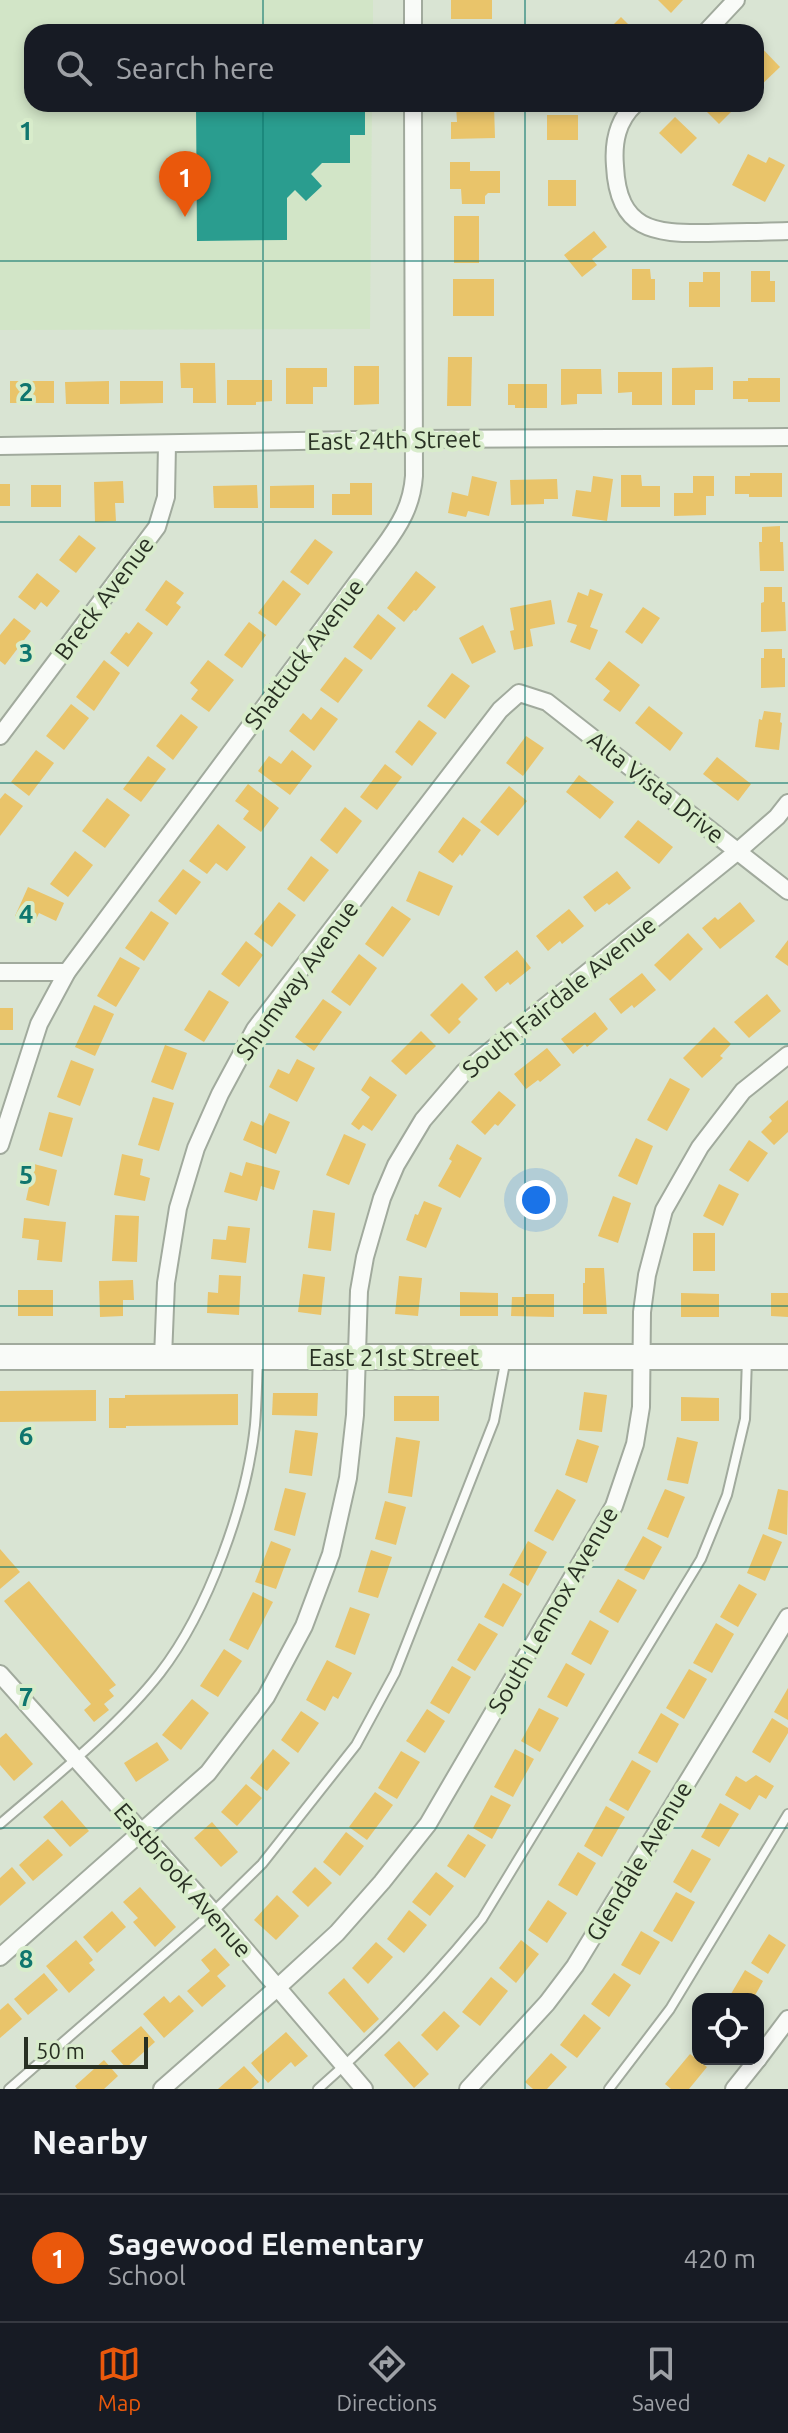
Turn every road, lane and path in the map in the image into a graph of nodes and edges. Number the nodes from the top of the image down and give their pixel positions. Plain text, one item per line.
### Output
1 (413, 0) edge
2 (736, 0) edge
3 (413, 24) edge
4 (714, 24) edge
5 (413, 112) edge
6 (629, 112) edge
7 (788, 231) edge
8 (788, 437) edge
9 (414, 439) junction
10 (167, 444) junction
11 (0, 446) edge
12 (519, 693) joint
13 (0, 736) edge
14 (788, 803) edge
15 (738, 851) junction
16 (788, 891) edge
17 (0, 972) edge
18 (67, 972) junction
19 (788, 1055) edge
20 (0, 1145) edge
21 (0, 1357) edge
22 (163, 1357) junction
23 (258, 1357) junction
24 (357, 1357) junction
25 (506, 1357) junction
26 (641, 1357) junction
27 (747, 1357) junction
28 (788, 1357) edge
29 (788, 1617) edge
30 (3, 1683) edge
31 (75, 1758) junction
32 (788, 1814) edge
33 (0, 1824) edge
34 (142, 1832) junction
35 (213, 1912) junction
36 (0, 1957) edge
37 (277, 1988) junction
38 (788, 2019) edge
39 (764, 2051) edge
40 (753, 2065) edge
41 (344, 2066) junction
42 (9, 2089) edge
43 (162, 2089) edge
44 (318, 2089) edge
45 (364, 2089) edge
46 (468, 2089) edge
47 (609, 2089) edge
48 (734, 2089) edge

1 - 3 street
2 - 4 street
5 - 9 street, Shattuck Avenue
6 - 7 street
8 - 9 street, East 24th Street
9 - 10 street, East 24th Street
9 - 18 street, Shattuck Avenue
10 - 11 street, East 24th Street
10 - 13 street, Breck Avenue
12 - 15 street, Alta Vista Drive
12 - 22 street, Shumway Avenue
14 - 15 street, South Fairdale Avenue
15 - 16 street, Alta Vista Drive
15 - 24 street, South Fairdale Avenue
17 - 18 street
18 - 20 street, Shattuck Avenue
19 - 26 street, South Lennox Avenue
21 - 22 street, East 21st Street
22 - 23 street, East 21st Street
23 - 24 street, East 21st Street
23 - 31 lane
24 - 25 street, East 21st Street
24 - 34 street, South Fairdale Avenue
25 - 26 street, East 21st Street
25 - 35 lane
26 - 27 street, East 21st Street
26 - 37 street, South Lennox Avenue
27 - 28 street, East 21st Street
27 - 41 lane
29 - 46 street, Glendale Avenue
30 - 31 street, Eastbrook Avenue
31 - 33 lane
31 - 34 street, Eastbrook Avenue
32 - 47 lane
34 - 35 street, Eastbrook Avenue
34 - 36 street, South Fairdale Avenue
35 - 37 street, Eastbrook Avenue
35 - 42 lane
37 - 41 street, Eastbrook Avenue
37 - 43 street, South Lennox Avenue
38 - 39 street
40 - 48 street
41 - 44 lane
41 - 45 street, Eastbrook Avenue

